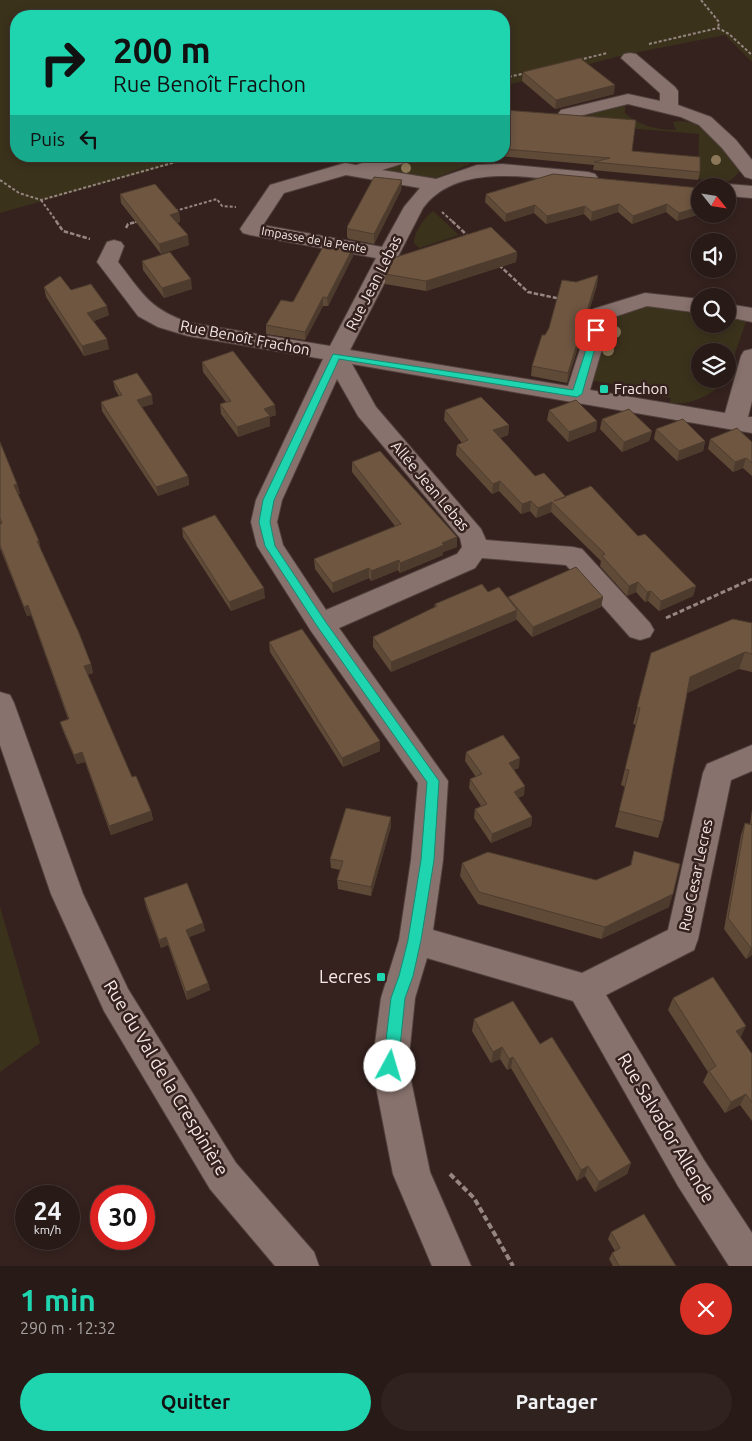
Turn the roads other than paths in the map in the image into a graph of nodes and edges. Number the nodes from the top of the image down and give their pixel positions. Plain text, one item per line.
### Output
1 (630, 58) dead end
2 (669, 108) junction
3 (567, 114) edge
4 (386, 162) edge
5 (476, 164) edge
6 (357, 170) junction
7 (752, 173) edge
8 (611, 180) edge
9 (430, 190) junction
10 (736, 191) edge
11 (752, 192) edge
12 (114, 246) road end
13 (388, 254) junction
14 (691, 305) edge
15 (736, 312) edge
16 (752, 315) edge
17 (336, 356) junction
18 (752, 356) edge
19 (577, 394) junction
20 (743, 423) edge
21 (475, 548) junction
22 (321, 624) junction
23 (640, 630) road end
24 (0, 703) edge
25 (752, 757) edge
26 (414, 940) junction
27 (584, 989) junction
28 (300, 1266) edge
29 (452, 1266) edge
30 (751, 1266) edge

1 - 2 street
2 - 3 street
2 - 7 street
4 - 6 street
5 - 8 street
5 - 9 street
6 - 9 street
6 - 13 street, Impasse de la Pente
9 - 13 street, Rue Jean Lebas
10 - 11 street
12 - 17 street, Rue Benoît Frachon
13 - 17 street, Rue Jean Lebas
14 - 19 street
15 - 16 street
17 - 19 street, Rue Benoît Frachon
17 - 21 street, Allée Jean Lebas
17 - 22 street, Rue Jean Lebas
18 - 20 street
19 - 20 street, Rue Benoît Frachon
21 - 22 street, Allée Jean Lebas
21 - 23 street
22 - 26 street, Rue Jean Lebas
24 - 28 street, Rue du Val de la Crespinière
25 - 27 street, Rue Cesar Lecres
26 - 27 street
26 - 29 street, Rue Jean Lebas
27 - 30 street, Rue Salvador Allende

